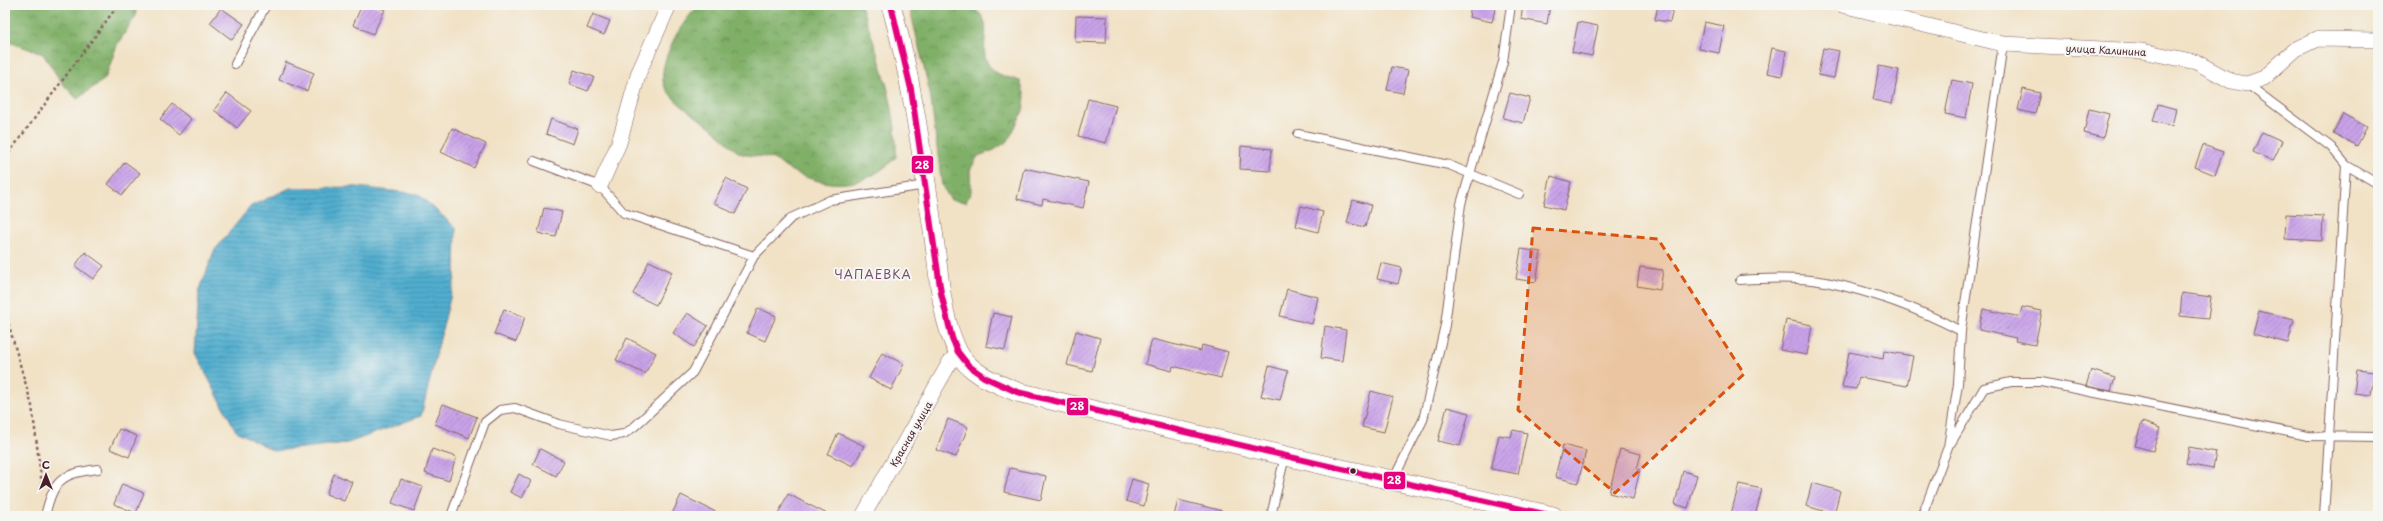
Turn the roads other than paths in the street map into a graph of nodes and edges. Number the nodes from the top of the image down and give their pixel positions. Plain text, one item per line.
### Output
1 (266, 5) edge
2 (669, 5) edge
3 (891, 5) edge
4 (1511, 5) edge
5 (1842, 5) edge
6 (2378, 40) edge
7 (2003, 44) junction
8 (236, 64) dead end
9 (2247, 84) junction
10 (1298, 134) dead end
11 (534, 161) dead end
12 (2346, 165) junction
13 (1468, 174) junction
14 (2378, 184) edge
15 (926, 185) junction
16 (600, 186) junction
17 (1519, 194) dead end
18 (754, 256) junction
19 (1740, 280) dead end
20 (1961, 331) junction
21 (958, 352) junction
22 (2329, 437) junction
23 (2378, 437) edge
24 (1948, 447) junction
25 (1285, 456) junction
26 (98, 469) dead end
27 (1392, 480) junction
28 (45, 516) edge
29 (451, 516) edge
30 (862, 516) edge
31 (1270, 516) edge
32 (1553, 516) edge
33 (1922, 516) edge
34 (2324, 516) edge

1 - 8 lane
2 - 16 street
3 - 15 street
4 - 13 lane
5 - 7 street, улица Калинина
6 - 9 street
7 - 9 street, улица Калинина
7 - 20 lane
9 - 12 lane
10 - 13 lane
11 - 16 lane
12 - 14 lane
12 - 22 lane
13 - 17 lane
13 - 27 lane
15 - 18 lane
15 - 21 street
16 - 18 lane
18 - 29 lane
19 - 20 lane
20 - 24 lane
21 - 25 street
21 - 30 street, Красная улица
22 - 23 lane
22 - 24 lane
22 - 34 lane
24 - 33 lane
25 - 27 street
25 - 31 lane
26 - 28 lane
27 - 32 street

